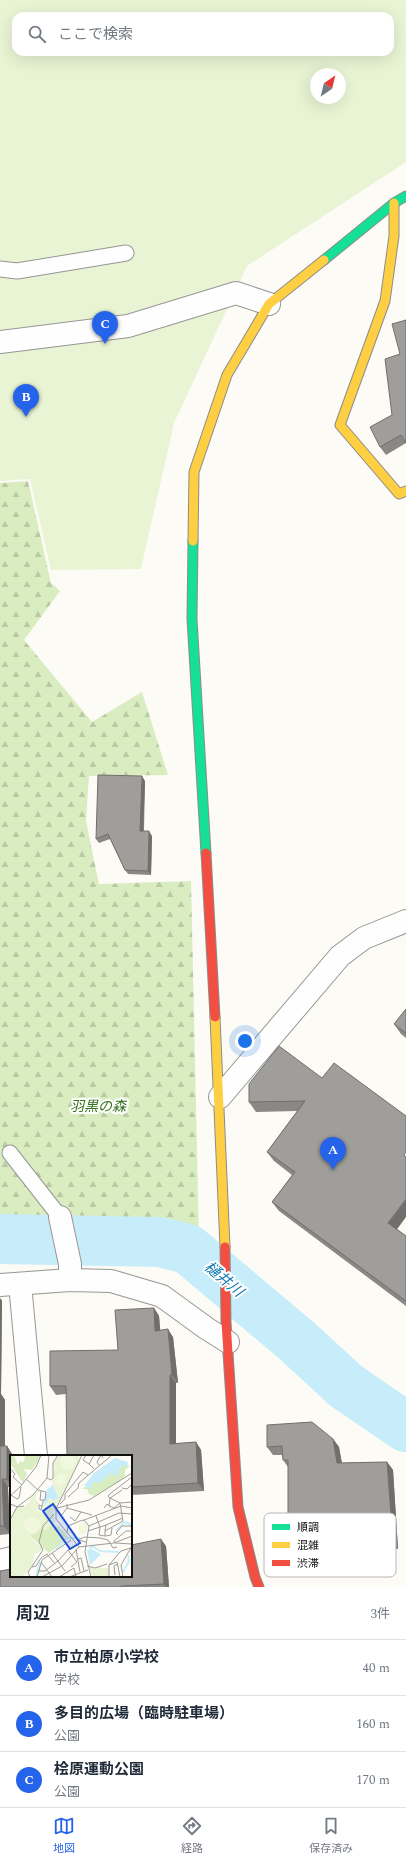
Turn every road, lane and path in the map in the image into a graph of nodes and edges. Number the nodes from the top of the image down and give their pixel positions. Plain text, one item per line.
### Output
1 (406, 196) edge
2 (394, 203) junction
3 (126, 253) dead end
4 (0, 269) edge
5 (269, 304) junction
6 (0, 342) edge
7 (404, 495) edge
8 (406, 921) edge
9 (220, 1097) junction
10 (10, 1153) dead end
11 (60, 1217) joint
12 (70, 1272) junction
13 (10, 1285) edge
14 (227, 1332) junction
15 (36, 1455) edge
16 (10, 1558) edge
17 (0, 1561) edge
18 (260, 1587) edge

1 - 2 street
2 - 5 street
2 - 7 street
3 - 4 lane
5 - 6 street
5 - 9 street
8 - 9 street
9 - 14 street
10 - 11 lane
11 - 12 street
12 - 13 street
12 - 14 street
13 - 15 street
14 - 18 street
16 - 17 street

